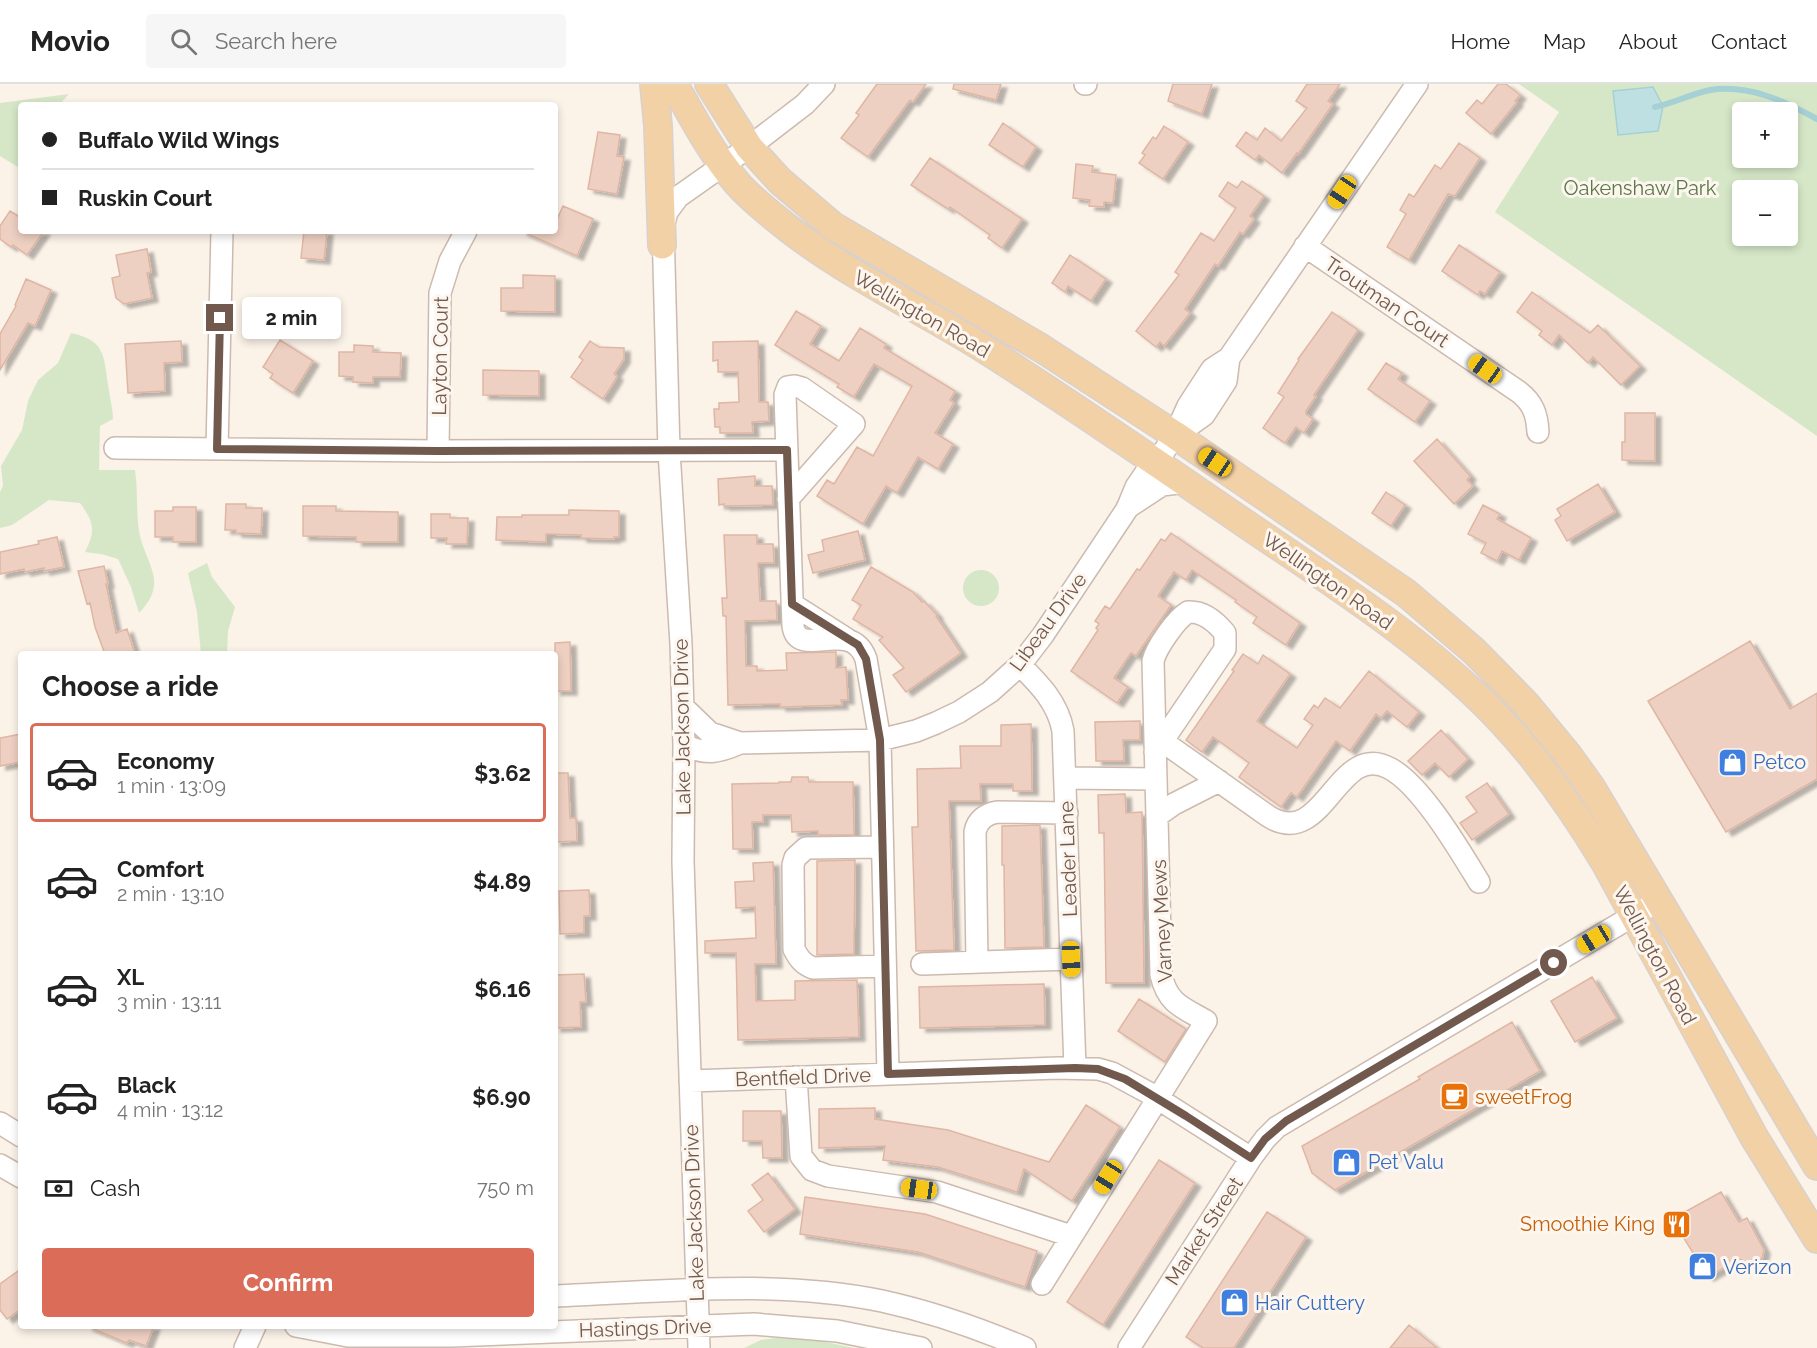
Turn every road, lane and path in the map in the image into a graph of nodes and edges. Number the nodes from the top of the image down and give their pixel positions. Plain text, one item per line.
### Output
1 (654, 84) edge
2 (674, 84) edge
3 (709, 84) edge
4 (824, 84) edge
5 (1417, 84) edge
6 (749, 147) junction
7 (723, 165) junction
8 (222, 234) edge
9 (464, 234) edge
10 (662, 245) junction
11 (1305, 246) junction
12 (1538, 432) dead end
13 (1175, 435) junction
14 (115, 448) dead end
15 (217, 449) junction
16 (669, 450) junction
17 (787, 450) junction
18 (438, 451) junction
19 (1156, 463) junction
20 (1185, 482) junction
21 (788, 500) junction
22 (1127, 509) junction
23 (1020, 665) junction
24 (682, 707) junction
25 (880, 740) junction
26 (740, 743) junction
27 (1158, 743) junction
28 (684, 745) junction
29 (1066, 778) junction
30 (1156, 779) junction
31 (1219, 781) junction
32 (1067, 813) junction
33 (1157, 816) junction
34 (882, 847) junction
35 (1479, 882) dead end
36 (1658, 901) junction
37 (1633, 916) junction
38 (1071, 959) junction
39 (977, 962) junction
40 (922, 964) dead end
41 (885, 966) junction
42 (1075, 1068) junction
43 (888, 1074) junction
44 (796, 1077) junction
45 (690, 1081) junction
46 (1157, 1098) junction
47 (0, 1123) edge
48 (18, 1134) edge
49 (1251, 1158) junction
50 (0, 1165) edge
51 (1817, 1166) edge
52 (18, 1175) edge
53 (1071, 1236) junction
54 (1817, 1239) edge
55 (1042, 1284) dead end
56 (697, 1290) junction
57 (558, 1296) edge
58 (698, 1325) junction
59 (254, 1329) edge
60 (312, 1329) edge
61 (245, 1348) edge
62 (699, 1348) edge
63 (921, 1348) edge
64 (1025, 1348) edge
65 (1129, 1348) edge

1 - 10 main road
2 - 7 main road, Wellington Road
3 - 6 main road, Wellington Road
4 - 6 street, Lake Jackson Drive
5 - 11 street, Libeau Drive
6 - 7 street, Lake Jackson Drive
6 - 13 main road, Wellington Road
7 - 10 street, Lake Jackson Drive
7 - 19 main road, Wellington Road
8 - 15 street
9 - 18 street, Layton Court
10 - 16 street, Lake Jackson Drive
11 - 12 street, Troutman Court
11 - 13 street, Libeau Drive
13 - 19 street, Libeau Drive
13 - 36 main road, Wellington Road
14 - 15 street
15 - 18 street
16 - 17 street
16 - 18 street
16 - 24 street, Lake Jackson Drive
17 - 21 street
17 - 21 street
19 - 20 main road, Wellington Road
19 - 22 street, Libeau Drive
20 - 22 street, Libeau Drive
20 - 37 main road, Wellington Road
21 - 25 street
22 - 23 street, Libeau Drive
23 - 25 street, Libeau Drive
23 - 29 street, Leader Lane
24 - 26 street, Libeau Drive
24 - 28 street, Lake Jackson Drive
25 - 26 street, Libeau Drive
25 - 34 street
26 - 28 street, Libeau Drive
27 - 27 street, Varney Mews
27 - 30 street, Varney Mews
27 - 31 street
28 - 45 street, Lake Jackson Drive
29 - 30 street
29 - 32 street, Leader Lane
30 - 33 street, Varney Mews
31 - 33 street
31 - 35 street
32 - 38 street, Leader Lane
32 - 39 street
33 - 46 street, Varney Mews
34 - 41 street
34 - 41 street
36 - 37 street, Market Street
36 - 51 main road, Wellington Road
37 - 49 street, Market Street
37 - 54 main road, Wellington Road
38 - 39 street
38 - 42 street, Leader Lane
39 - 40 street
41 - 43 street
42 - 43 street, Bentfield Drive
42 - 46 street, Bentfield Drive
43 - 44 street, Bentfield Drive
44 - 45 street, Bentfield Drive
44 - 53 street
45 - 56 street, Lake Jackson Drive
46 - 49 street, Bentfield Drive
46 - 53 street
47 - 48 street
49 - 65 street, Market Street
50 - 52 street
53 - 55 street
56 - 57 street, Hastings Drive
56 - 58 street, Lake Jackson Drive
56 - 64 street, Hastings Drive
58 - 60 street, Hastings Drive
58 - 62 street, Lake Jackson Drive
58 - 63 street, Hastings Drive
59 - 61 street

